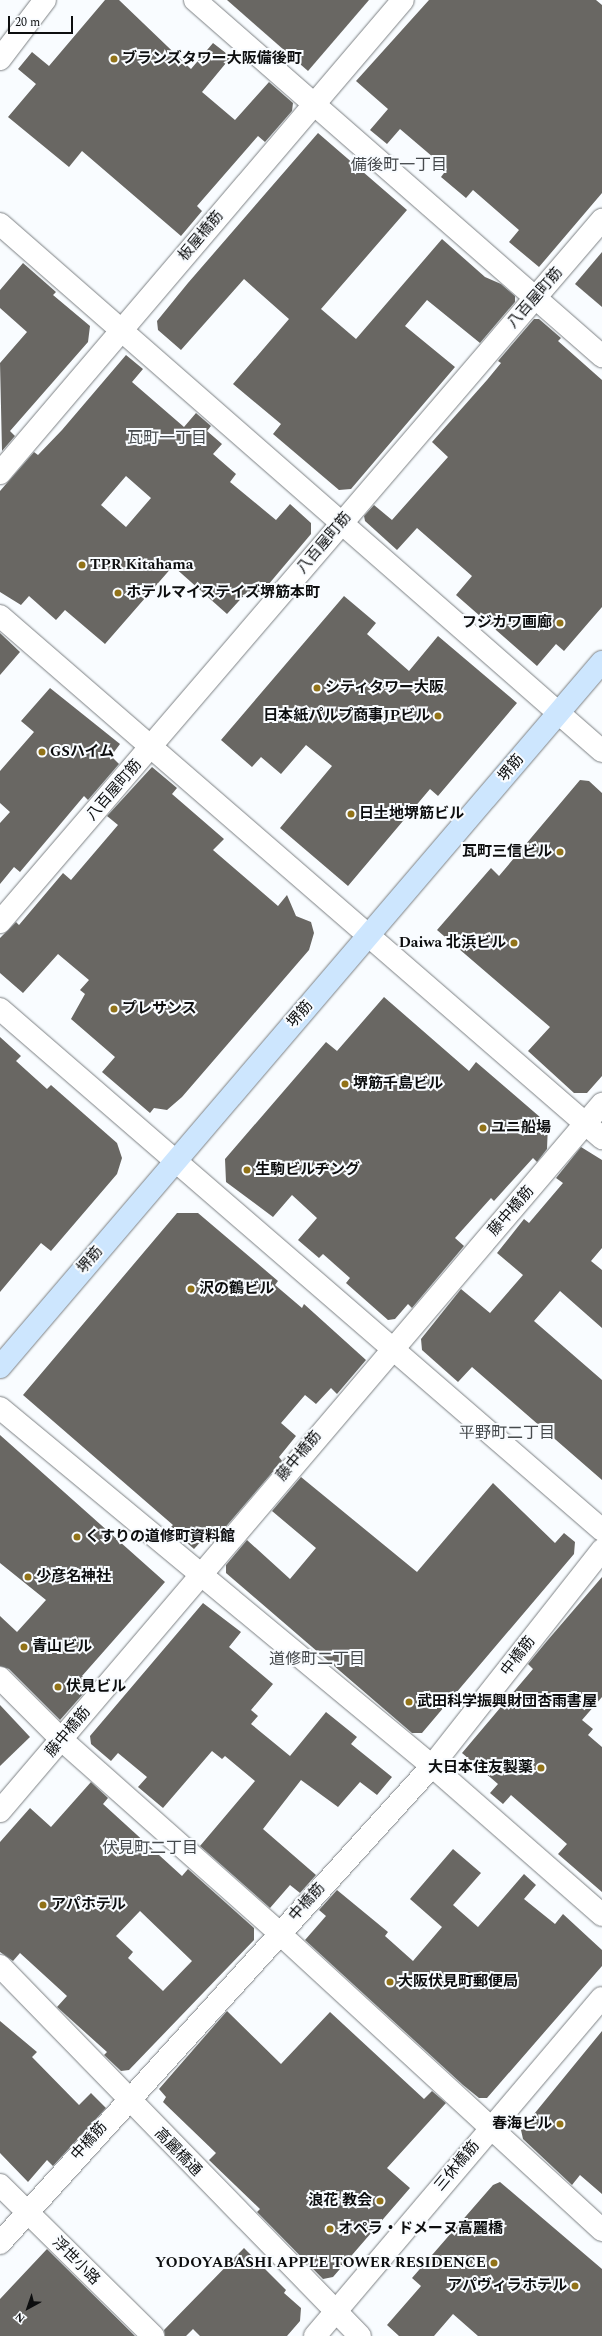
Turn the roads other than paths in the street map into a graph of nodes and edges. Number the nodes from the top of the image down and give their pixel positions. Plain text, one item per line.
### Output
1 (45, 0) edge
2 (195, 0) edge
3 (403, 0) edge
4 (0, 59) edge
5 (314, 104) junction
6 (602, 220) edge
7 (0, 224) edge
8 (535, 298) junction
9 (120, 332) junction
10 (602, 356) edge
11 (0, 473) edge
12 (341, 523) junction
13 (0, 616) edge
14 (602, 662) edge
15 (559, 713) junction
16 (151, 747) junction
17 (602, 751) edge
18 (0, 922) edge
19 (368, 937) junction
20 (0, 1009) edge
21 (602, 1104) edge
22 (585, 1124) junction
23 (602, 1138) edge
24 (174, 1161) junction
25 (393, 1348) junction
26 (0, 1367) edge
27 (0, 1408) edge
28 (602, 1530) edge
29 (602, 1550) edge
30 (198, 1575) junction
31 (0, 1678) edge
32 (62, 1740) junction
33 (432, 1766) junction
34 (0, 1811) edge
35 (602, 1915) edge
36 (279, 1933) junction
37 (0, 1966) edge
38 (602, 1998) edge
39 (127, 2100) junction
40 (488, 2128) junction
41 (0, 2185) edge
42 (26, 2212) junction
43 (602, 2230) edge
44 (0, 2243) edge
45 (335, 2313) junction
46 (153, 2336) edge
47 (315, 2336) edge
48 (360, 2336) edge

1 - 4 street
2 - 5 street
3 - 5 street, 板屋橋筋
5 - 8 street
5 - 9 street, 板屋橋筋
6 - 8 street, 八百屋町筋
7 - 9 street
8 - 10 street
8 - 12 street, 八百屋町筋
9 - 11 street, 板屋橋筋
9 - 12 street
12 - 15 street
12 - 16 street, 八百屋町筋
13 - 16 street
14 - 15 main road, 堺筋
15 - 17 street
15 - 19 main road, 堺筋
16 - 18 street, 八百屋町筋
16 - 19 street
19 - 22 street
19 - 24 main road, 堺筋
20 - 24 street
21 - 22 street, 藤中橋筋
22 - 23 street
22 - 25 street, 藤中橋筋
24 - 25 street
24 - 26 main road, 堺筋
25 - 28 street
25 - 30 street, 藤中橋筋
27 - 30 street
29 - 33 street, 中橋筋
30 - 32 street, 藤中橋筋
30 - 33 street
31 - 32 street
32 - 34 street, 藤中橋筋
32 - 36 street
33 - 35 street
33 - 36 street, 中橋筋
36 - 39 street, 中橋筋
36 - 40 street
37 - 39 street, 高麗橋通
38 - 40 street, 三休橋筋
39 - 42 street, 中橋筋
39 - 45 street, 高麗橋通
40 - 43 street
40 - 45 street, 三休橋筋
41 - 42 street, 浮世小路
42 - 44 street, 中橋筋
42 - 46 street, 浮世小路
45 - 47 street, 三休橋筋
45 - 48 street, 高麗橋通

